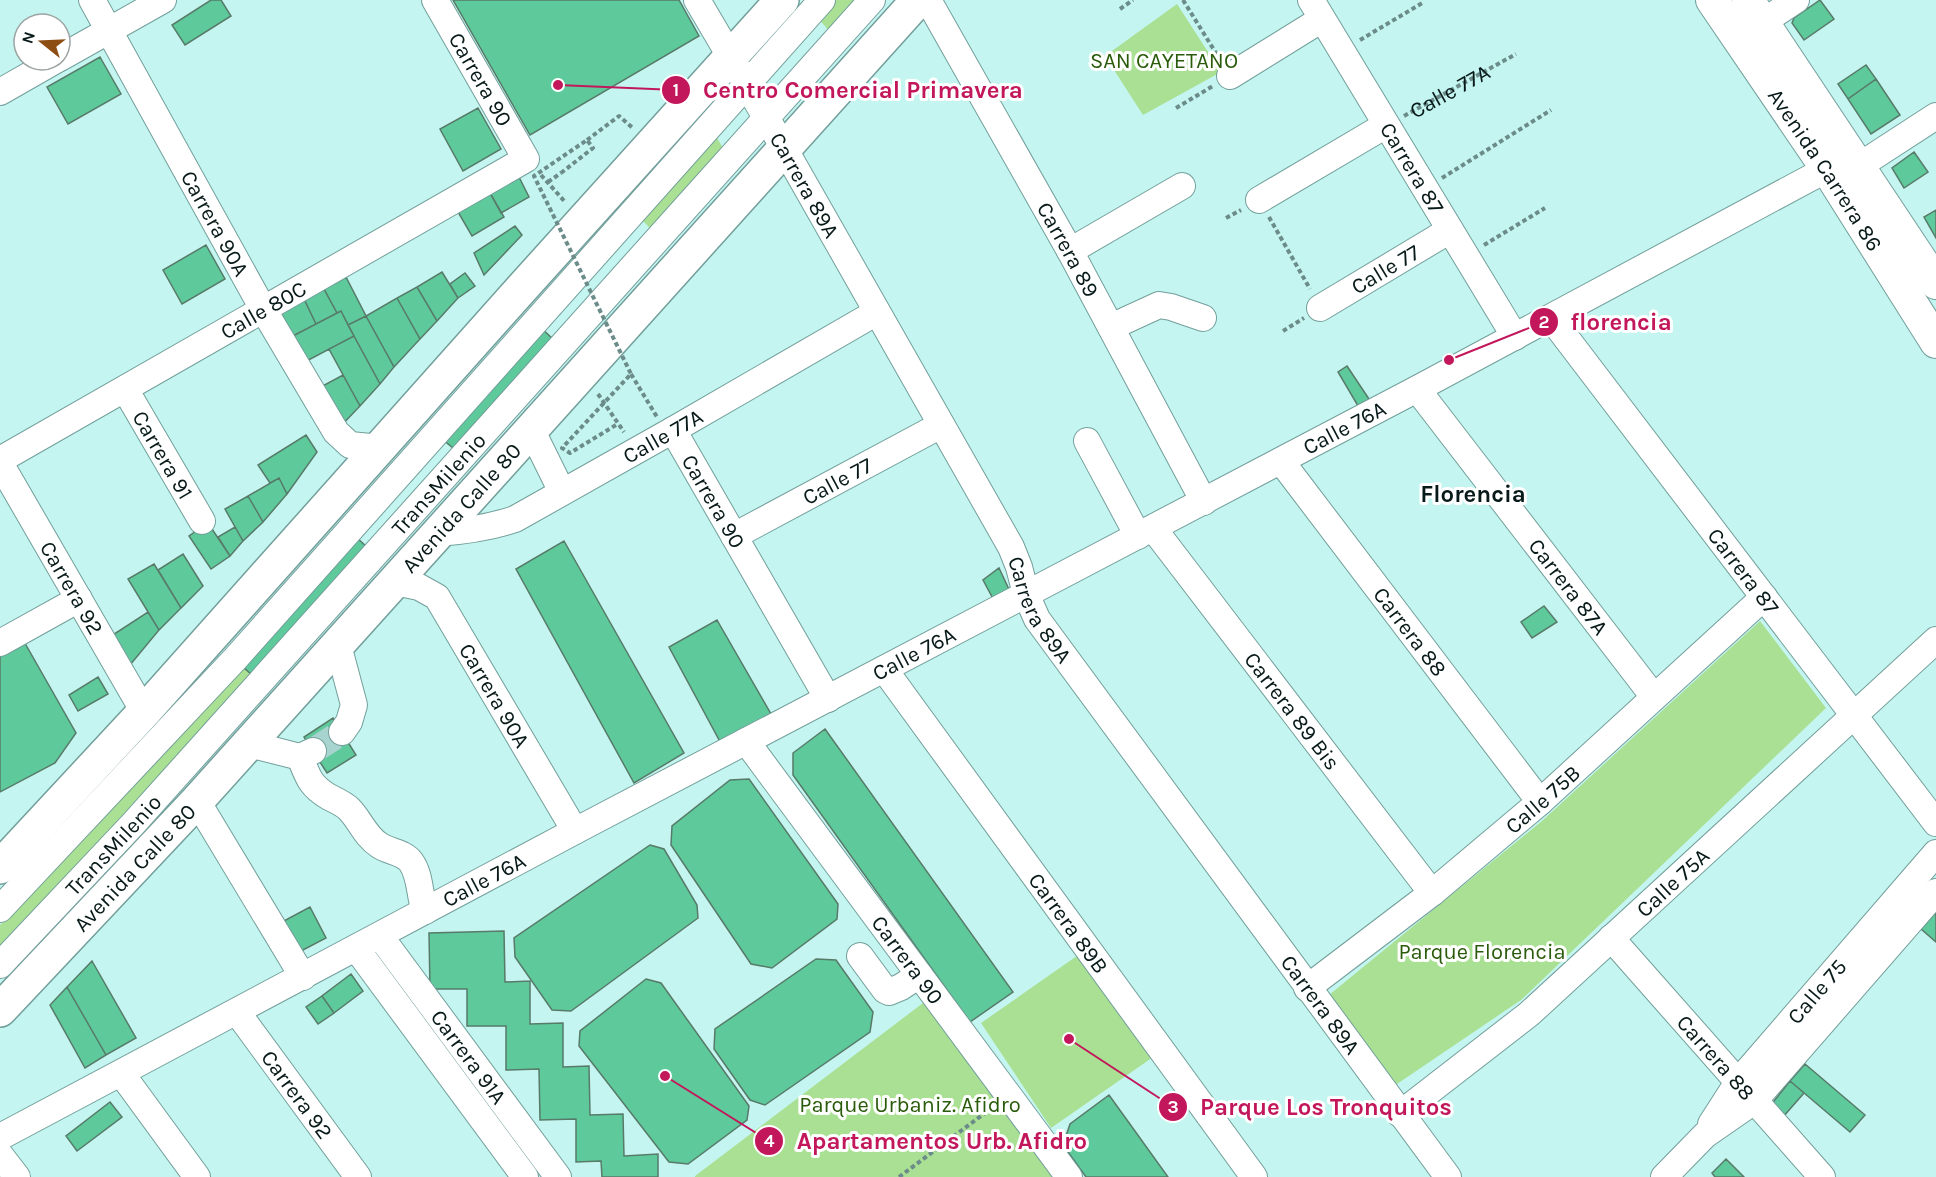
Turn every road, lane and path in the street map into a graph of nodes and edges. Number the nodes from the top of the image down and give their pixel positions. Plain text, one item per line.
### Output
1 (92, 0) edge
2 (163, 0) edge
3 (435, 0) edge
4 (697, 0) edge
5 (782, 0) edge
6 (822, 0) edge
7 (872, 0) edge
8 (918, 0) edge
9 (928, 0) edge
10 (1133, 0) edge
11 (1183, 0) edge
12 (1712, 0) edge
13 (1796, 0) edge
14 (1424, 2) dead end
15 (1120, 9) dead end
16 (1317, 9) edge
17 (1755, 11) edge
18 (110, 30) junction
19 (72, 51) edge
20 (1342, 51) junction
21 (1516, 54) dead end
22 (738, 71) junction
23 (35, 72) edge
24 (1230, 76) junction
25 (0, 92) edge
26 (1176, 108) dead end
27 (1551, 110) dead end
28 (619, 116) dead end
29 (1936, 116) edge
30 (766, 118) junction
31 (1386, 125) junction
32 (589, 138) junction
33 (784, 148) junction
34 (526, 159) junction
35 (1859, 166) junction
36 (1827, 169) junction
37 (548, 182) junction
38 (1182, 186) dead end
39 (1425, 189) junction
40 (1259, 200) joint
41 (566, 203) dead end
42 (1545, 208) dead end
43 (1450, 230) junction
44 (1070, 251) junction
45 (1466, 257) junction
46 (1935, 278) edge
47 (1320, 308) joint
48 (263, 309) junction
49 (877, 312) junction
50 (1203, 318) dead end
51 (1551, 318) junction
52 (1111, 327) junction
53 (1515, 337) junction
54 (1936, 342) edge
55 (582, 372) junction
56 (631, 374) junction
57 (125, 389) junction
58 (1417, 389) junction
59 (664, 422) junction
60 (617, 424) junction
61 (941, 425) junction
62 (531, 429) junction
63 (1087, 441) dead end
64 (381, 448) junction
65 (637, 450) junction
66 (1281, 461) junction
67 (0, 462) edge
68 (562, 492) junction
69 (1204, 502) junction
70 (202, 521) dead end
71 (1145, 532) junction
72 (438, 533) junction
73 (734, 536) junction
74 (395, 582) junction
75 (1026, 594) junction
76 (1764, 597) junction
77 (79, 599) junction
78 (1936, 640) edge
79 (0, 643) edge
80 (338, 645) junction
81 (884, 669) junction
82 (1654, 697) junction
83 (828, 699) junction
84 (144, 712) junction
85 (1855, 716) junction
86 (342, 732) tunnel mouth
87 (746, 741) junction
88 (249, 744) junction
89 (197, 801) junction
90 (1540, 802) junction
91 (1936, 822) edge
92 (575, 831) junction
93 (1936, 854) edge
94 (0, 867) edge
95 (1936, 892) edge
96 (1432, 893) junction
97 (0, 909) edge
98 (425, 911) junction
99 (380, 936) junction
100 (1611, 938) junction
101 (356, 948) junction
102 (860, 956) dead end
103 (0, 965) edge
104 (920, 975) junction
105 (303, 977) junction
106 (1307, 988) junction
107 (0, 1010) edge
108 (237, 1012) junction
109 (121, 1073) junction
110 (1746, 1092) junction
111 (1009, 1096) junction
112 (1400, 1114) junction
113 (0, 1137) edge
114 (0, 1155) edge
115 (17, 1177) edge
116 (197, 1177) edge
117 (358, 1177) edge
118 (525, 1177) edge
119 (558, 1177) edge
120 (899, 1177) edge
121 (1069, 1177) edge
122 (1254, 1177) edge
123 (1448, 1177) edge
124 (1664, 1177) edge
125 (1822, 1177) edge

1 - 18 street, Carrera 90A
2 - 18 street
3 - 34 street, Carrera 90
4 - 22 street, Carrera 89A
5 - 22 highway
6 - 22 street, TransMilenio
7 - 30 street, TransMilenio
8 - 33 highway, Avenida Calle 80
9 - 44 street, Carrera 89
10 - 15 path
11 - 24 path
12 - 36 main road, Avenida Carrera 86
13 - 17 street
14 - 20 path
16 - 20 street, Carrera 87
16 - 24 street
17 - 35 main road, Avenida Carrera 86
18 - 19 street
18 - 48 street, Carrera 90A
20 - 31 street, Carrera 87
21 - 31 path, Calle 77A
22 - 30 street, Carrera 89A
22 - 64 highway
22 - 97 street, TransMilenio
23 - 25 street
24 - 26 path
27 - 39 path
28 - 32 path
29 - 35 street
30 - 33 street, Carrera 89A
30 - 103 street, TransMilenio
31 - 39 street, Carrera 87
31 - 40 street, Calle 77A
32 - 37 path, bridge
32 - 56 path, bridge
33 - 49 street, Carrera 89A
33 - 55 highway, Avenida Calle 80
34 - 37 path
34 - 48 street, Calle 80C
35 - 46 main road, Avenida Carrera 86
36 - 51 street, Calle 76A
36 - 54 main road, Avenida Carrera 86
37 - 41 path
38 - 44 street
39 - 43 street, Carrera 87
40 - 47 path
42 - 45 path
43 - 45 street, Carrera 87
43 - 47 street, Calle 77
44 - 52 street, Carrera 89
45 - 53 street, Carrera 87
48 - 57 street, Calle 80C
48 - 64 street, Carrera 90A
49 - 59 street, Calle 77A
49 - 61 street, Carrera 89A
50 - 52 street
51 - 53 street, Calle 76A
51 - 76 street, Carrera 87
52 - 69 street, Carrera 89
53 - 58 street, Calle 76A
55 - 60 path
55 - 62 highway, Avenida Calle 80
56 - 59 path, bridge
56 - 60 path, bridge
57 - 67 street, Calle 80C
57 - 70 street, Carrera 91
58 - 66 street, Calle 76A
58 - 82 street, Carrera 87A
59 - 65 street, Calle 77A
59 - 73 street, Carrera 90
60 - 65 path
61 - 73 street, Calle 77
61 - 75 street, Carrera 89A
62 - 68 street
62 - 72 highway, Avenida Calle 80
63 - 71 street, Carrera 89 Bis
64 - 84 highway
65 - 68 street, Calle 77A
66 - 69 street, Calle 76A
66 - 90 street, Carrera 88
67 - 77 street, Carrera 92
68 - 72 street, Calle 77A
69 - 71 street, Calle 76A
71 - 75 street, Calle 76A
71 - 96 street, Carrera 89 Bis
72 - 74 highway, Avenida Calle 80
73 - 83 street, Carrera 90
74 - 80 highway, Avenida Calle 80
74 - 92 street, Carrera 90A
75 - 81 street, Calle 76A
75 - 106 street, Carrera 89A
76 - 82 street, Calle 75B
76 - 85 street, Carrera 87
77 - 79 street
77 - 84 street, Carrera 92
78 - 85 street, Calle 75A
80 - 86 street
80 - 88 highway, Avenida Calle 80
81 - 83 street, Calle 76A
81 - 122 street, Carrera 89B
82 - 90 street, Calle 75B
83 - 87 street, Calle 76A
84 - 94 highway
85 - 91 street, Carrera 87
85 - 100 street, Calle 75A
87 - 92 street, Calle 76A
87 - 104 street, Carrera 90
88 - 89 highway, Avenida Calle 80
88 - 98 street
89 - 105 street
89 - 107 highway, Avenida Calle 80
90 - 96 street, Calle 75B
92 - 98 street, Calle 76A
93 - 110 street, Calle 75
95 - 110 street, Calle 75
96 - 106 street, Calle 75B
98 - 99 street, Calle 76A
99 - 101 street, Calle 76A
99 - 119 street, Carrera 91A
100 - 110 street, Carrera 88
100 - 112 street, Calle 75A
101 - 105 street, Calle 76A
101 - 118 street, Carrera 91A
102 - 104 street
104 - 111 street, Carrera 90
105 - 108 street, Calle 76A
106 - 112 street, Carrera 89A
108 - 109 street, Calle 76A
108 - 117 street, Carrera 92
109 - 113 street, Calle 76A
109 - 116 street
110 - 124 street, Calle 75
110 - 125 street, Carrera 88
111 - 120 path
111 - 121 street, Carrera 90
112 - 123 street, Carrera 89A
114 - 115 street

